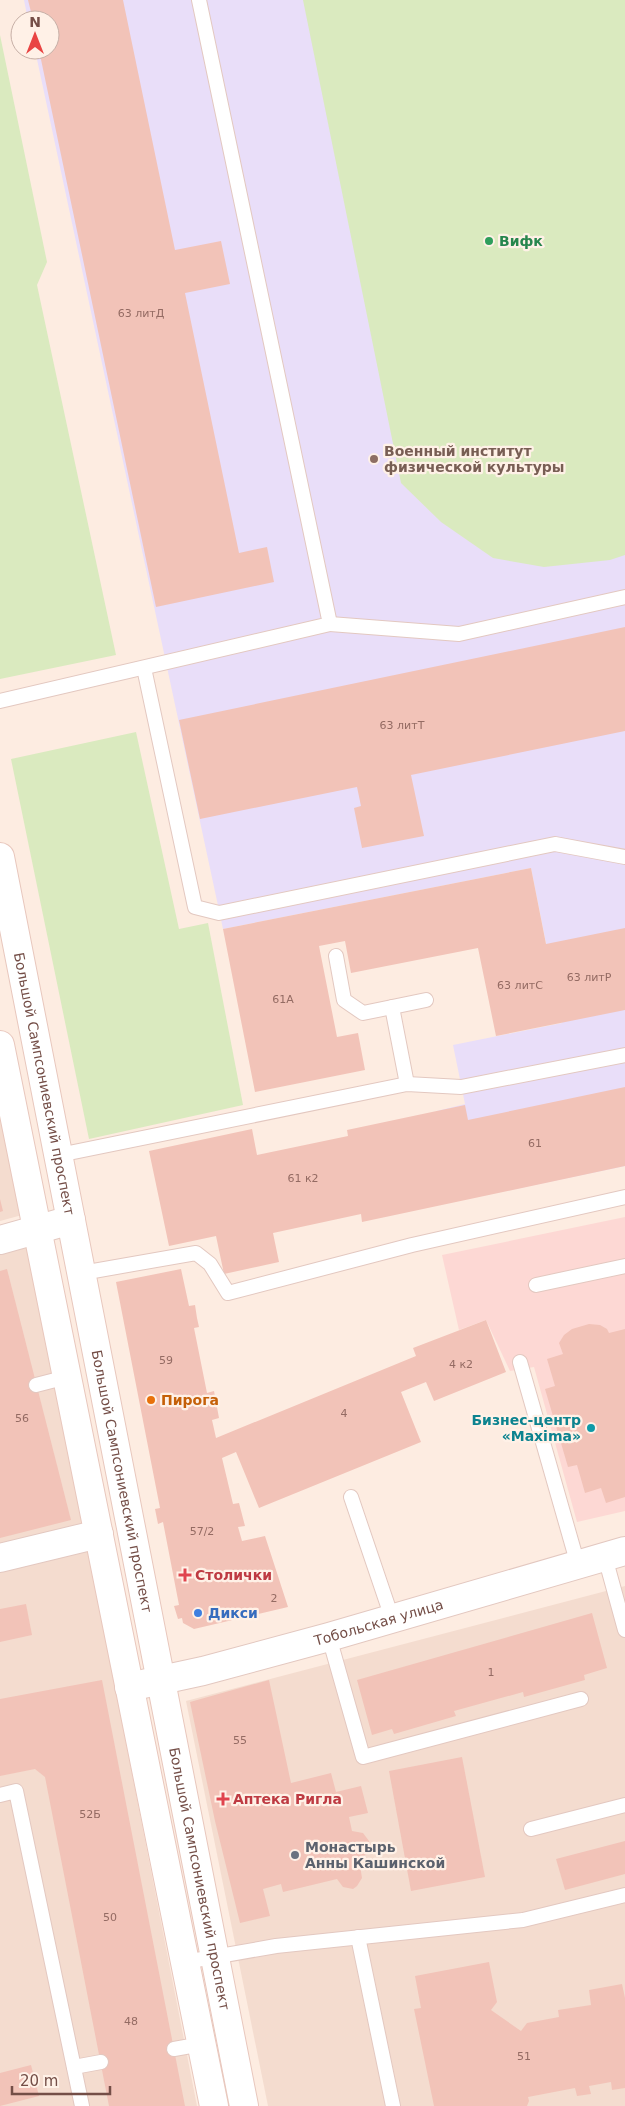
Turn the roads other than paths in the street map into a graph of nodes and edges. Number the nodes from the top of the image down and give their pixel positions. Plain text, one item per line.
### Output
1 (199, 0) edge
2 (625, 597) edge
3 (330, 624) junction
4 (144, 668) junction
5 (0, 701) edge
6 (0, 857) edge
7 (625, 857) edge
8 (336, 956) dead end
9 (426, 1000) dead end
10 (392, 1007) junction
11 (0, 1045) edge
12 (625, 1055) edge
13 (407, 1084) junction
14 (59, 1155) junction
15 (625, 1197) edge
16 (71, 1220) junction
17 (37, 1230) junction
18 (0, 1240) edge
19 (625, 1266) edge
20 (82, 1273) junction
21 (536, 1285) dead end
22 (520, 1362) dead end
23 (67, 1377) junction
24 (36, 1385) dead end
25 (351, 1497) dead end
26 (99, 1534) junction
27 (615, 1554) edge
28 (0, 1558) edge
29 (578, 1565) junction
30 (392, 1618) junction
31 (625, 1630) edge
32 (329, 1637) junction
33 (162, 1681) junction
34 (130, 1687) junction
35 (581, 1699) dead end
36 (0, 1794) edge
37 (625, 1804) edge
38 (531, 1829) dead end
39 (625, 1895) edge
40 (358, 1937) junction
41 (214, 1956) junction
42 (185, 1962) junction
43 (202, 2044) junction
44 (174, 2049) dead end
45 (101, 2062) dead end
46 (74, 2066) junction
47 (82, 2106) edge
48 (214, 2106) edge
49 (244, 2106) edge
50 (393, 2106) edge

1 - 3 lane
2 - 3 lane
3 - 4 lane
4 - 5 lane
4 - 7 lane
6 - 14 main road, Большой Сампсониевский проспект
8 - 10 lane
9 - 10 lane
10 - 13 lane
11 - 17 main road
12 - 13 lane
13 - 14 lane
14 - 16 main road, Большой Сампсониевский проспект
15 - 20 lane
16 - 17 main road
16 - 20 main road, Большой Сампсониевский проспект
17 - 18 main road
17 - 23 main road
19 - 21 lane
20 - 33 main road, Большой Сампсониевский проспект
22 - 29 lane
23 - 24 lane
23 - 26 main road
25 - 30 lane
26 - 28 main road
26 - 34 main road
27 - 29 main road, Тобольская улица
27 - 31 lane
29 - 30 main road, Тобольская улица
30 - 32 main road, Тобольская улица
32 - 33 main road, Тобольская улица
32 - 35 lane
33 - 34 main road, Тобольская улица
33 - 41 main road, Большой Сампсониевский проспект
34 - 42 main road
36 - 46 lane
37 - 38 lane
39 - 40 lane
40 - 41 lane
40 - 50 lane
41 - 42 lane
41 - 49 main road, Большой Сампсониевский проспект
42 - 43 main road
43 - 44 lane
43 - 48 main road
45 - 46 lane
46 - 47 lane

